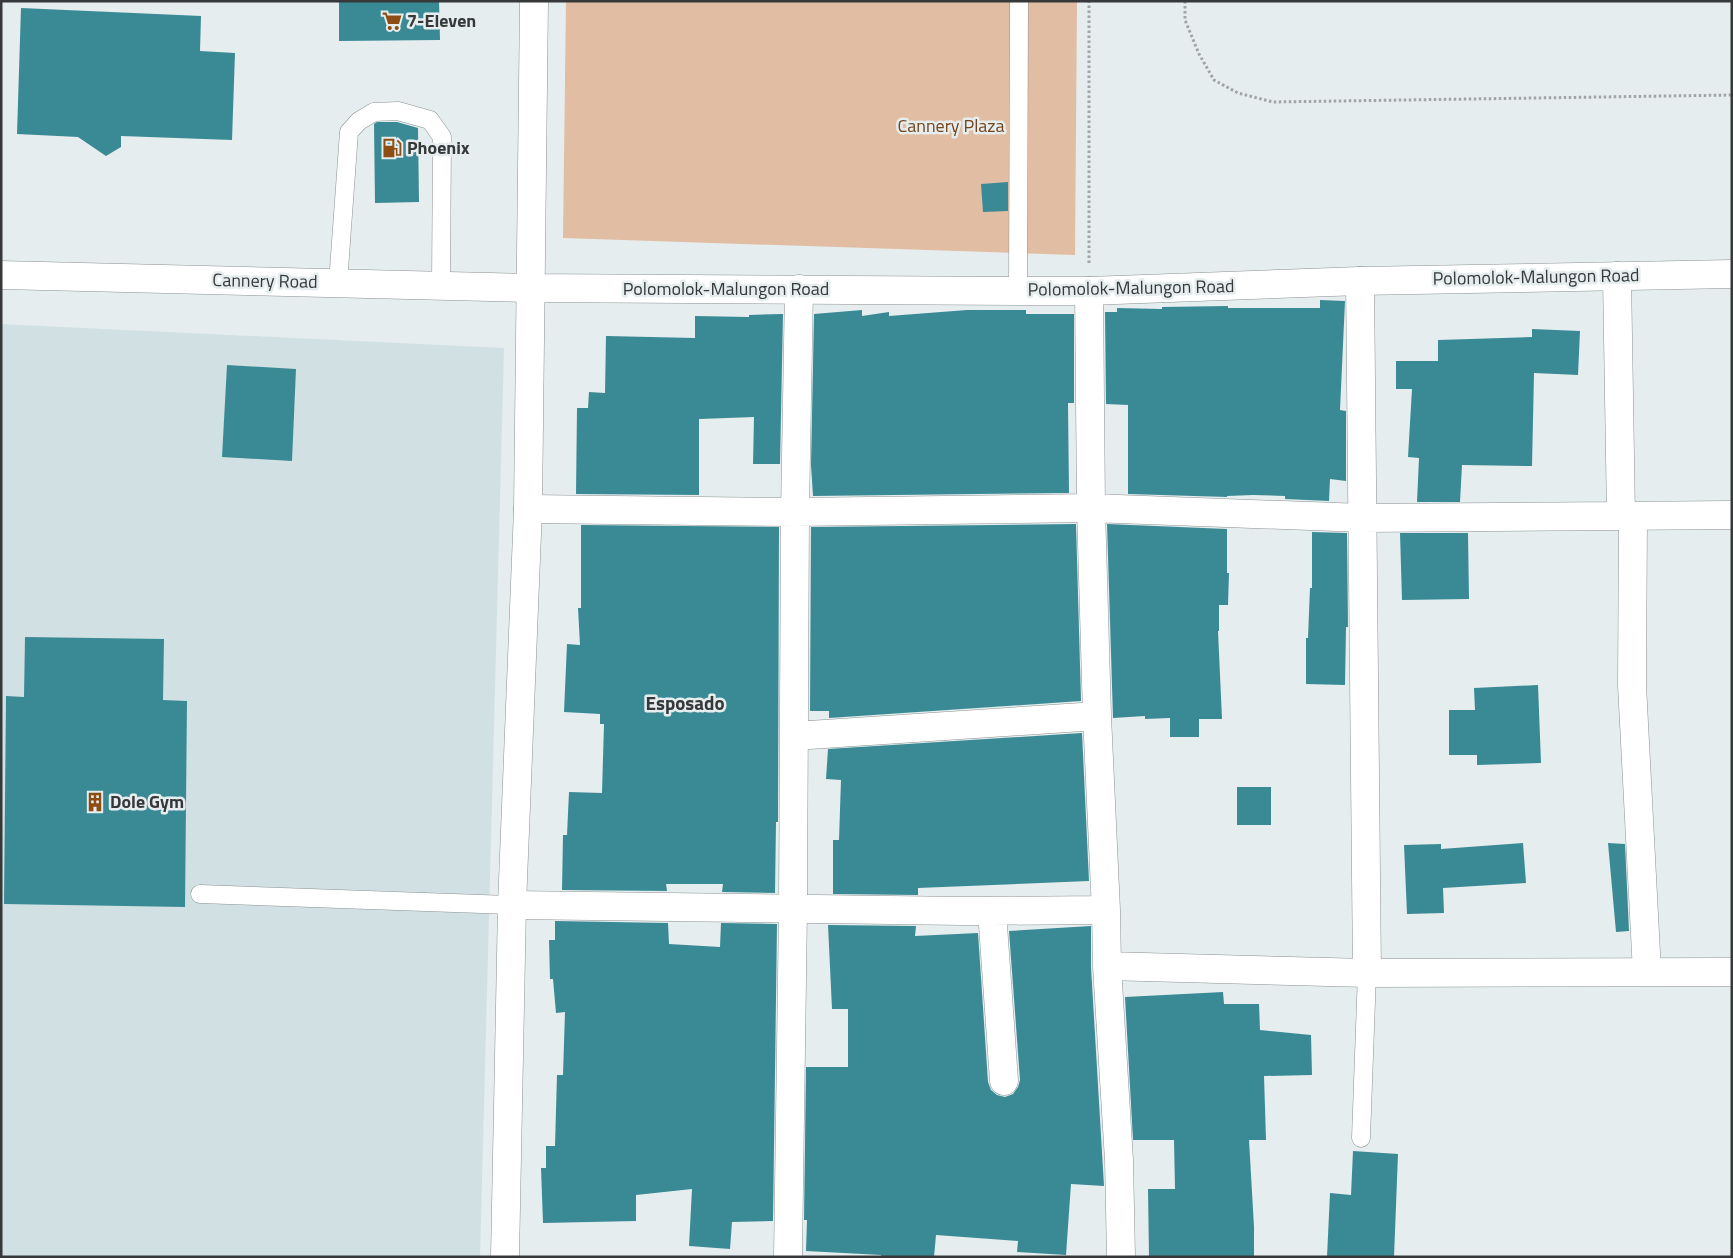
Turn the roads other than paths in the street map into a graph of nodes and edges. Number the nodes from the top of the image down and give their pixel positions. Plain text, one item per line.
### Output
1 (534, 1) edge
2 (1019, 1) edge
3 (1732, 274) edge
4 (1, 275) edge
5 (1617, 276) junction
6 (1360, 281) junction
7 (338, 283) junction
8 (441, 285) junction
9 (530, 288) junction
10 (799, 289) junction
11 (1018, 291) junction
12 (1089, 291) junction
13 (1091, 508) junction
14 (528, 509) junction
15 (795, 512) junction
16 (1732, 515) edge
17 (1627, 516) junction
18 (1363, 518) junction
19 (1097, 716) junction
20 (794, 736) junction
21 (200, 894) dead end
22 (512, 905) junction
23 (793, 909) junction
24 (1106, 910) junction
25 (992, 911) junction
26 (1107, 966) junction
27 (1647, 972) junction
28 (1732, 972) edge
29 (1366, 973) junction
30 (1004, 1081) dead end
31 (1361, 1138) dead end
32 (505, 1257) edge
33 (788, 1257) edge
34 (1120, 1257) edge

1 - 9 street
2 - 11 lane
3 - 5 street, Polomolok-Malungon Road
4 - 7 street, Cannery Road
5 - 6 street, Polomolok-Malungon Road
5 - 17 street
6 - 12 street, Polomolok-Malungon Road
6 - 18 street
7 - 8 street, Cannery Road
7 - 8 lane
8 - 9 street, Cannery Road
9 - 10 street, Polomolok-Malungon Road
9 - 14 street
10 - 11 street, Polomolok-Malungon Road
10 - 15 street
11 - 12 street, Polomolok-Malungon Road
12 - 13 street
13 - 15 street
13 - 18 street
13 - 19 street
14 - 15 street
14 - 22 street
15 - 20 street
16 - 17 street
17 - 18 street
17 - 27 street
18 - 29 street
19 - 20 street
19 - 24 street
20 - 23 street
21 - 22 lane
22 - 23 street
22 - 32 street
23 - 25 street
23 - 33 street
24 - 25 street
24 - 26 street
25 - 30 street
26 - 29 street
26 - 34 street
27 - 28 street
27 - 29 street
29 - 31 lane

